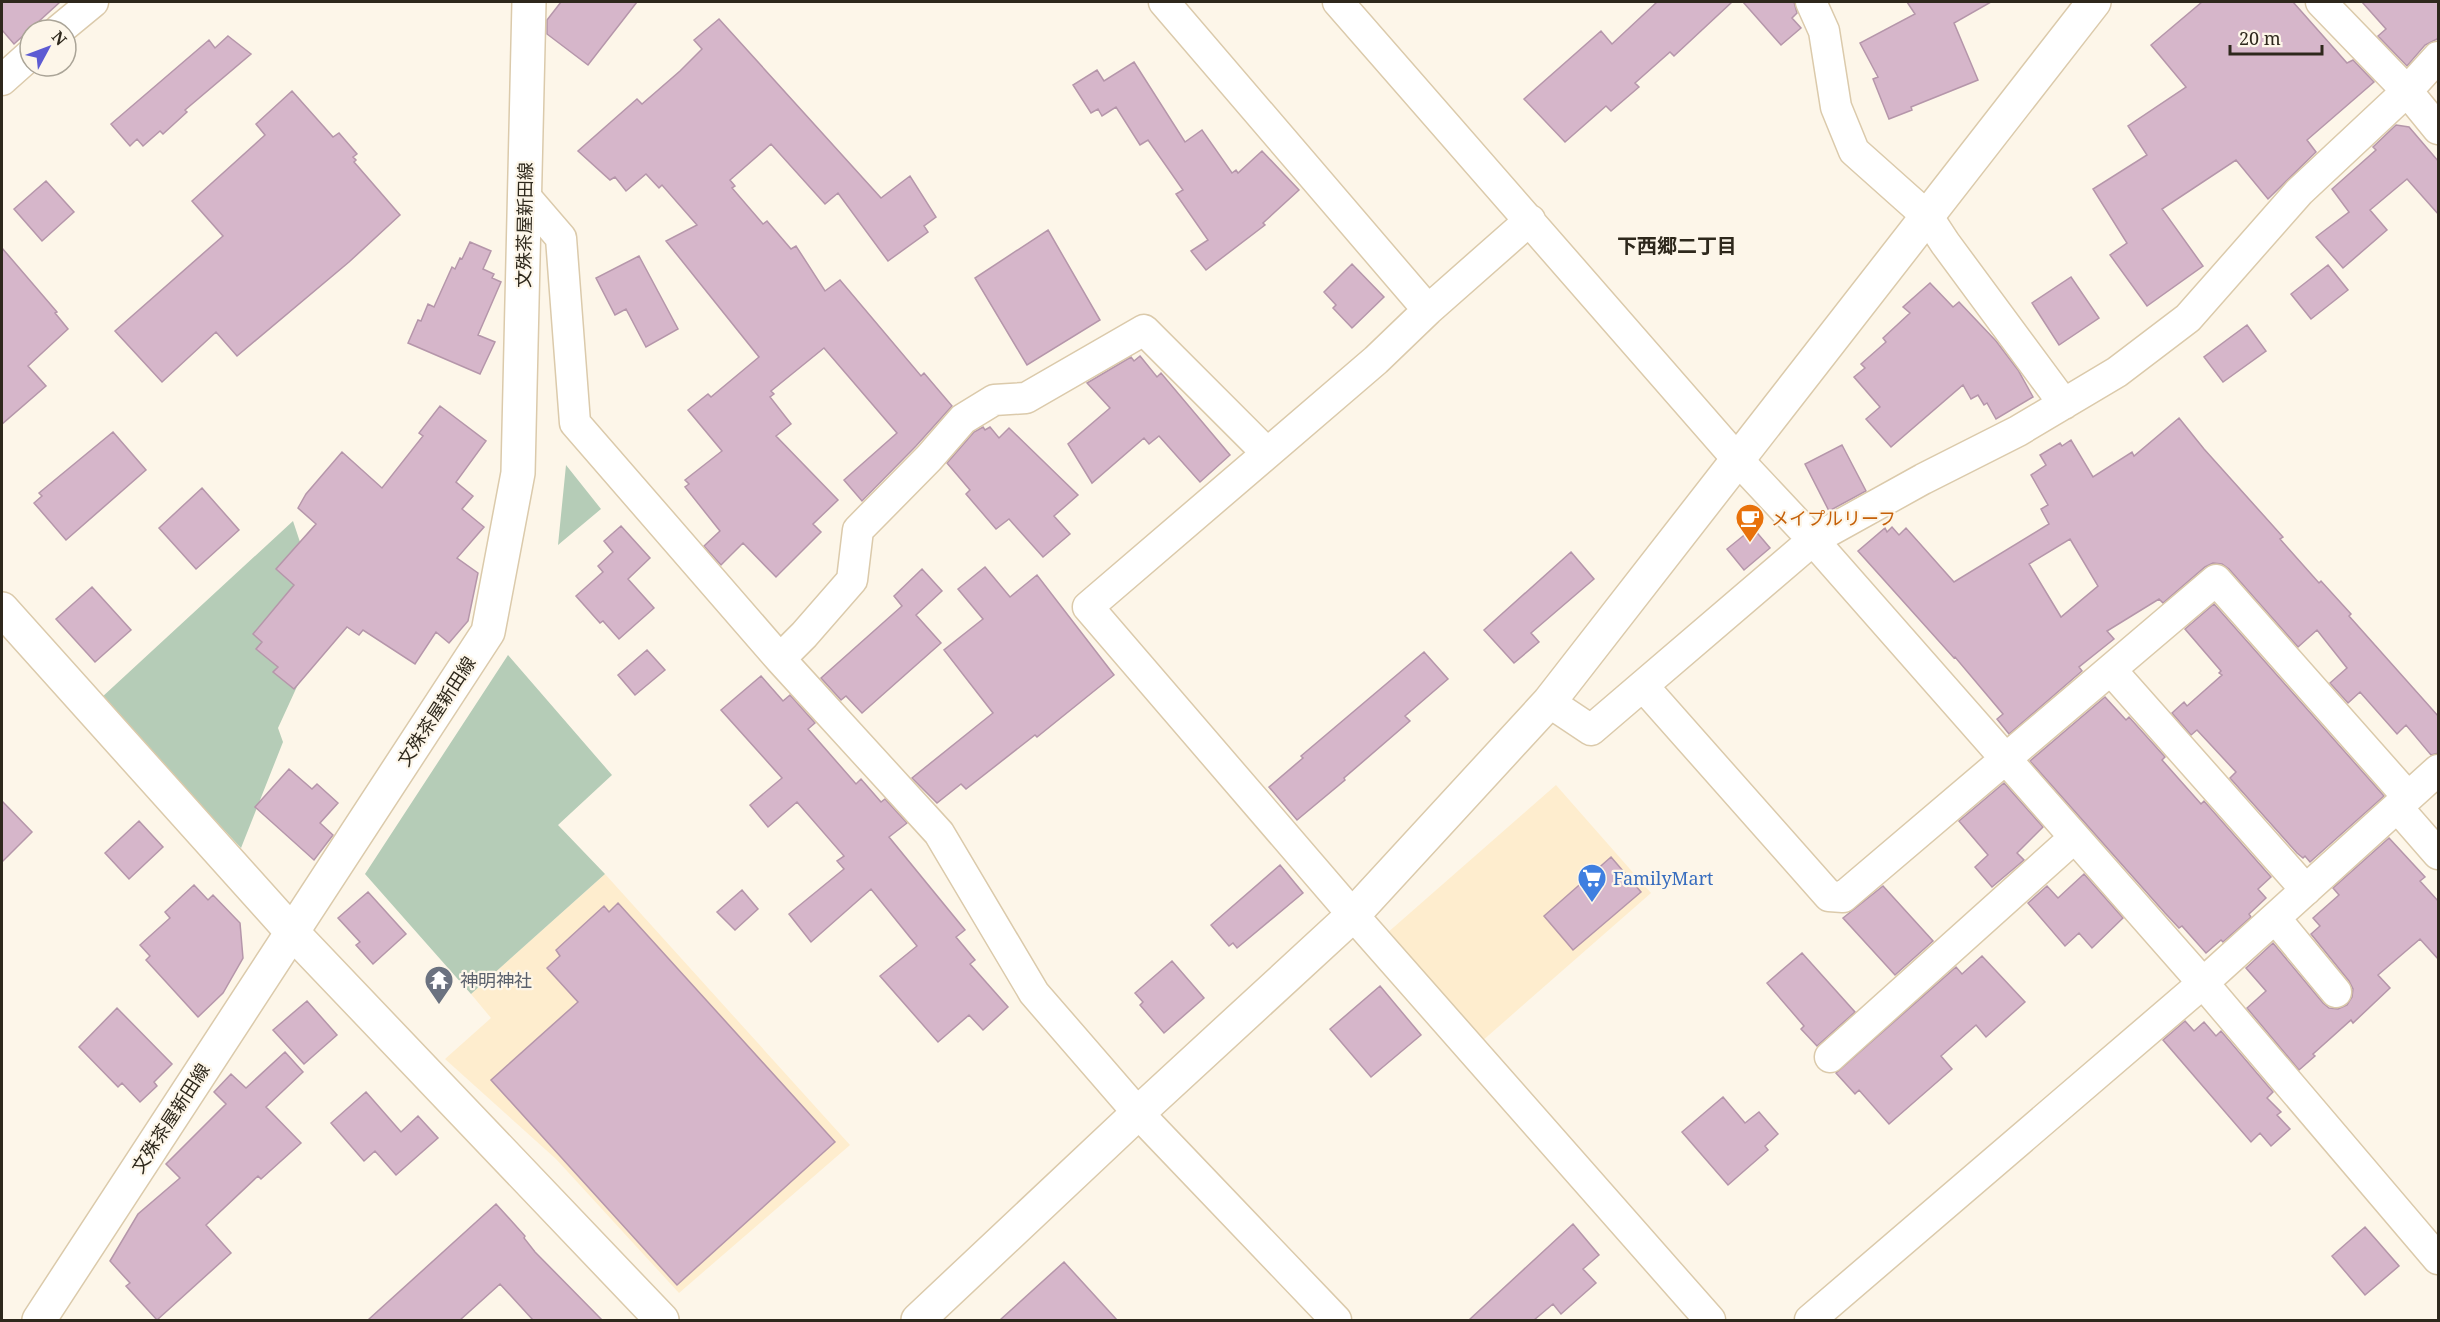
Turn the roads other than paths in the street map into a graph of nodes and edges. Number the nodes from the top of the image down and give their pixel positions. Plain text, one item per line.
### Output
1 (93, 2) edge
2 (529, 2) edge
3 (1164, 2) edge
4 (1338, 2) edge
5 (1811, 2) edge
6 (2094, 2) edge
7 (2321, 2) edge
8 (74, 18) edge
9 (2439, 57) edge
10 (18, 66) edge
11 (2, 80) edge
12 (2407, 91) junction
13 (2439, 129) edge
14 (524, 195) junction
15 (1928, 217) junction
16 (1530, 220) junction
17 (1428, 310) junction
18 (2064, 404) junction
19 (1267, 453) junction
20 (1738, 460) junction
21 (1813, 540) junction
22 (2, 609) edge
23 (780, 658) junction
24 (2111, 670) junction
25 (1643, 686) junction
26 (1549, 702) junction
27 (2007, 760) junction
28 (2439, 770) edge
29 (2403, 802) junction
30 (2074, 838) junction
31 (2439, 854) edge
32 (2306, 890) junction
33 (1353, 915) junction
34 (2275, 918) junction
35 (292, 932) junction
36 (2203, 983) junction
37 (2336, 992) dead end
38 (1830, 1057) dead end
39 (1138, 1113) junction
40 (2439, 1259) edge
41 (39, 1320) edge
42 (662, 1320) edge
43 (918, 1320) edge
44 (1336, 1320) edge
45 (1710, 1320) edge
46 (1810, 1320) edge

1 - 8 street
2 - 14 street, 文殊茶屋新田線
3 - 17 street
4 - 16 street
5 - 15 street
6 - 15 street
7 - 12 street
9 - 12 street
10 - 11 street
12 - 13 street
12 - 18 street
14 - 23 street
14 - 35 street, 文殊茶屋新田線
15 - 18 street
15 - 20 street
16 - 17 street
16 - 20 street
17 - 19 street
18 - 21 street
19 - 23 street
19 - 33 street
20 - 21 street
20 - 26 street
21 - 25 street
21 - 27 street
22 - 35 street
23 - 39 street
24 - 27 street
24 - 29 street
24 - 32 street
25 - 26 street
25 - 27 street
26 - 33 street
27 - 30 street
28 - 29 street
29 - 31 street
29 - 32 street
30 - 36 street
30 - 38 street
32 - 34 street
33 - 39 street
33 - 45 street
34 - 36 street
34 - 37 street
35 - 41 street, 文殊茶屋新田線
35 - 42 street
36 - 40 street
36 - 46 street
39 - 43 street
39 - 44 street

